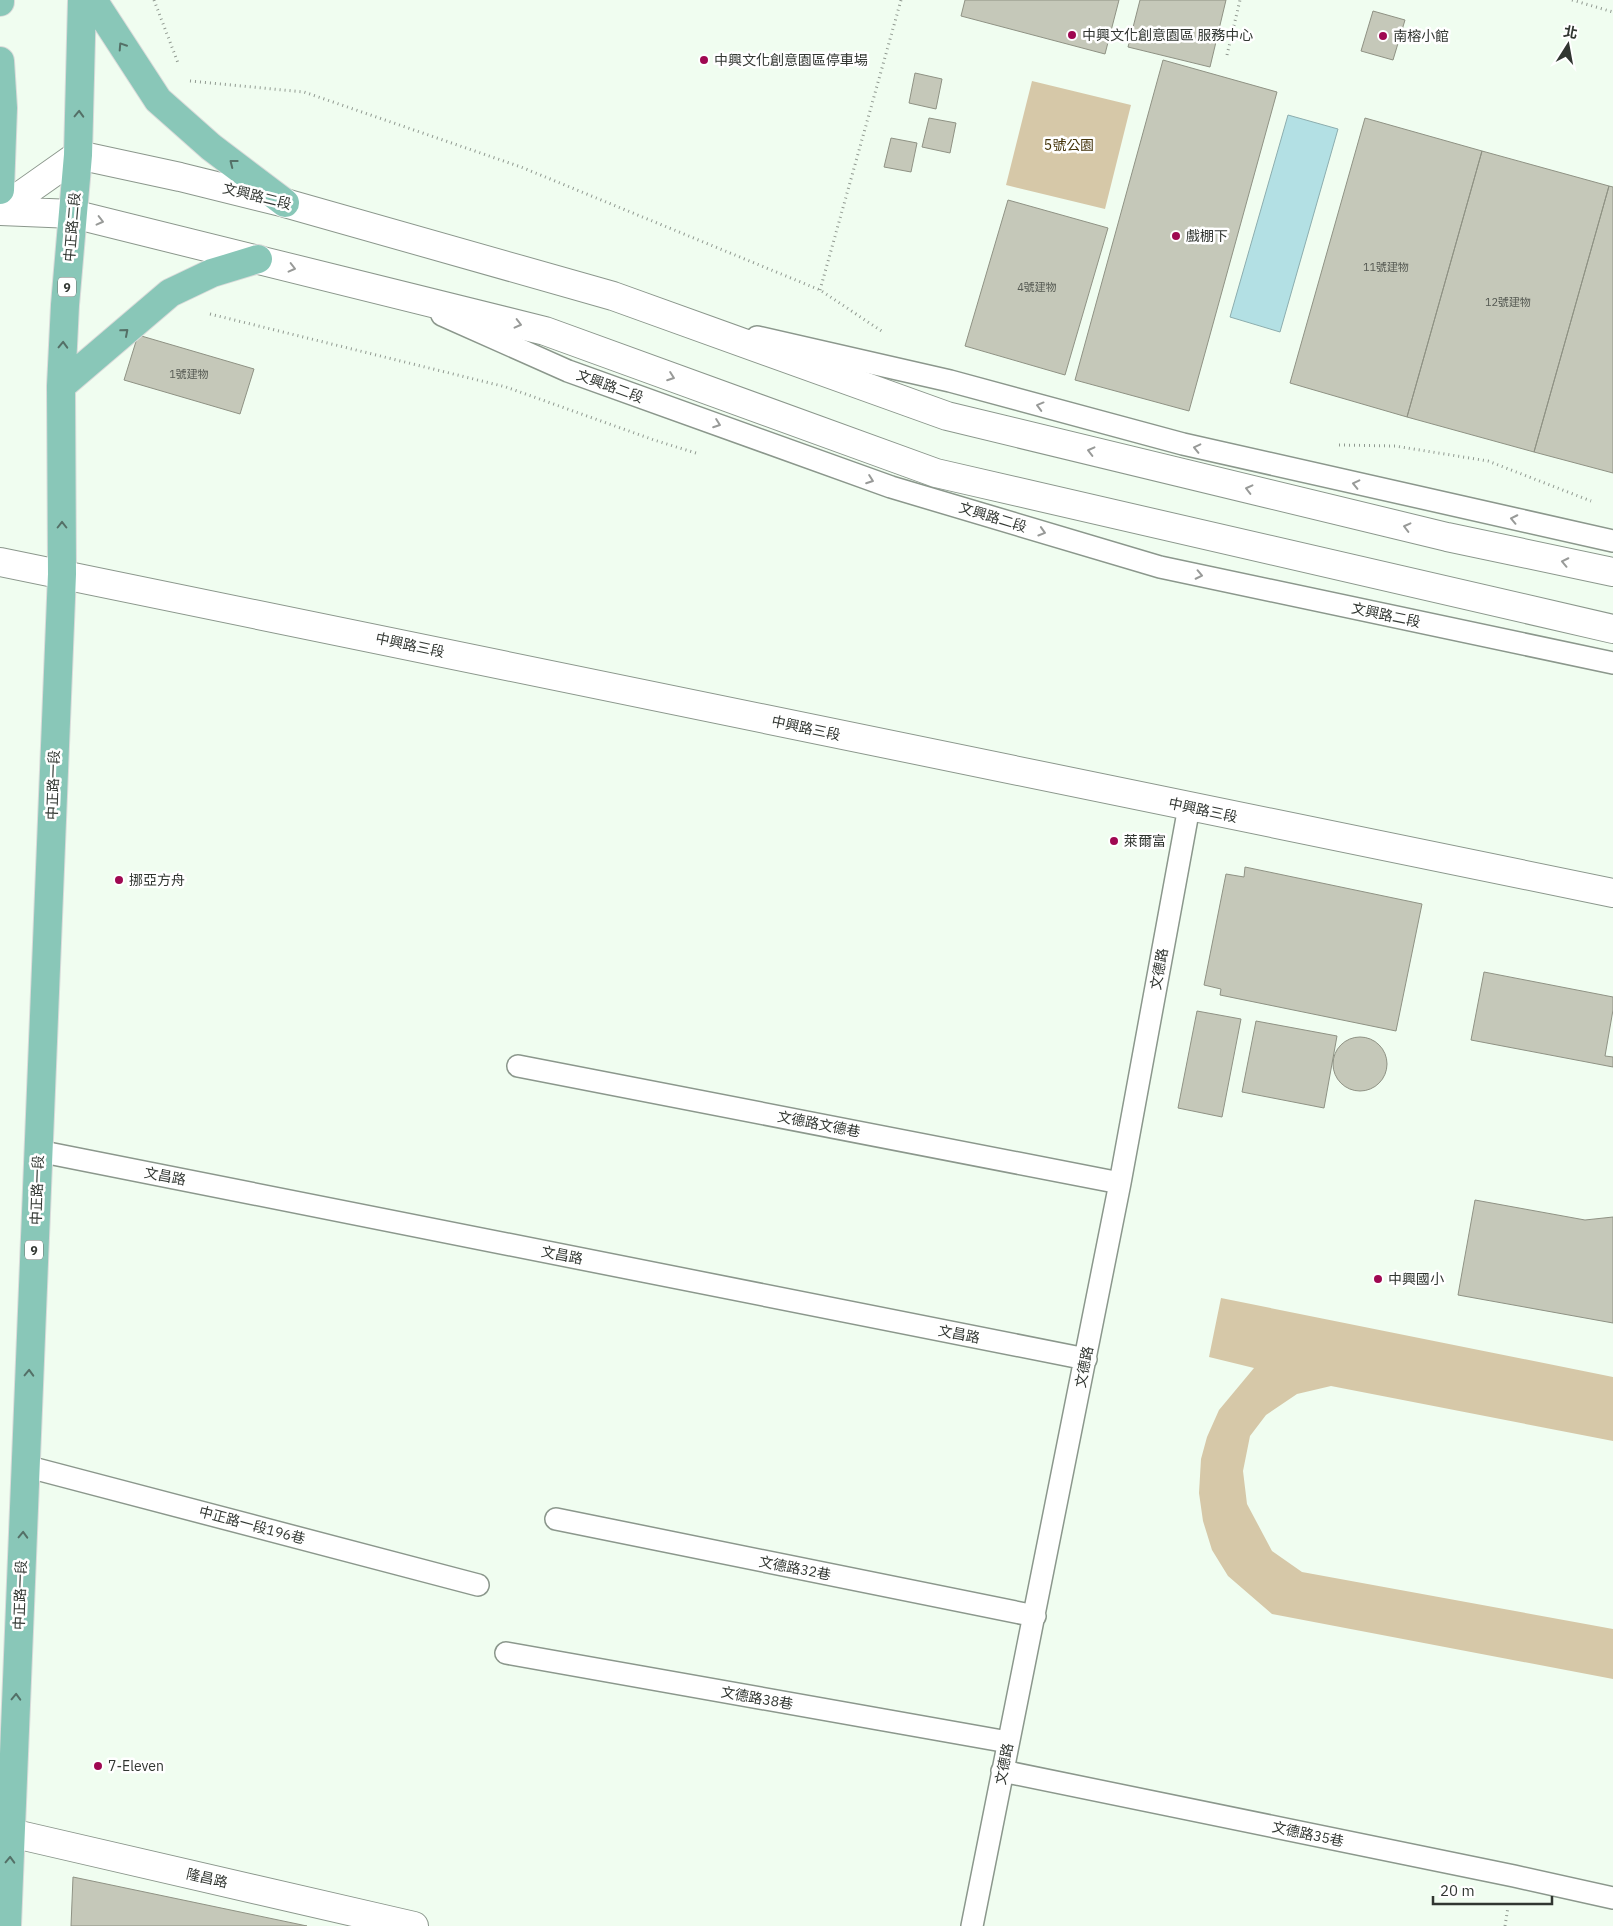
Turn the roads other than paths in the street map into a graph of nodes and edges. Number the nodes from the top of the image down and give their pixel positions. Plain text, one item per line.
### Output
1 (82, 0) edge
2 (93, 0) edge
3 (0, 61) edge
4 (78, 155) junction
5 (0, 190) edge
6 (285, 203) junction
7 (0, 211) edge
8 (73, 214) junction
9 (258, 259) junction
10 (396, 294) junction
11 (668, 316) junction
12 (62, 386) junction
13 (1613, 541) edge
14 (0, 562) edge
15 (1613, 572) edge
16 (62, 574) junction
17 (1613, 629) edge
18 (1613, 663) edge
19 (1188, 807) junction
20 (1613, 893) edge
21 (518, 1066) dead end
22 (38, 1151) junction
23 (1120, 1183) junction
24 (1086, 1360) junction
25 (26, 1466) junction
26 (556, 1519) dead end
27 (478, 1585) dead end
28 (1035, 1616) junction
29 (506, 1653) dead end
30 (1008, 1742) junction
31 (1002, 1772) junction
32 (5, 1833) edge
33 (1613, 1898) edge
34 (7, 1926) edge
35 (414, 1926) edge
36 (972, 1926) edge

4 -> 1 main road, 中正路二段 / 9
6 -> 2 main road
3 - 5 main road
4 - 6 street, 文興路二段
4 - 7 street, 文興路二段
4 - 8 main road, 中正路二段 / 9
6 - 11 street, 文興路二段
7 - 8 street, 文興路二段
8 -> 9 street, 文興路二段
12 -> 8 main road, 中正路二段 / 9
9 -> 10 street, 文興路二段
12 -> 9 main road
10 -> 17 street, 文興路二段
10 -> 18 lane, 文興路二段
13 -> 11 lane, 文興路二段
15 -> 11 street, 文興路二段
16 -> 12 main road, 中正路二段 / 9
14 - 16 street, 中興路三段
16 - 19 street, 中興路三段
16 - 22 main road, 中正路一段 / 9
19 - 20 street, 中興路三段
19 - 23 lane, 文德路
21 - 23 lane, 文德路文德巷
22 - 24 lane, 文昌路
25 -> 22 main road, 中正路一段 / 9
23 - 24 lane, 文德路
24 - 28 lane, 文德路
25 - 27 lane, 中正路一段196巷
32 -> 25 main road, 中正路一段 / 9
26 - 28 lane, 文德路32巷
28 - 30 lane, 文德路
29 - 30 lane, 文德路38巷
30 - 31 lane, 文德路
31 - 33 lane, 文德路35巷
31 - 36 lane, 文德路
34 -> 32 main road, 中正路一段 / 9
32 - 35 street, 隆昌路

